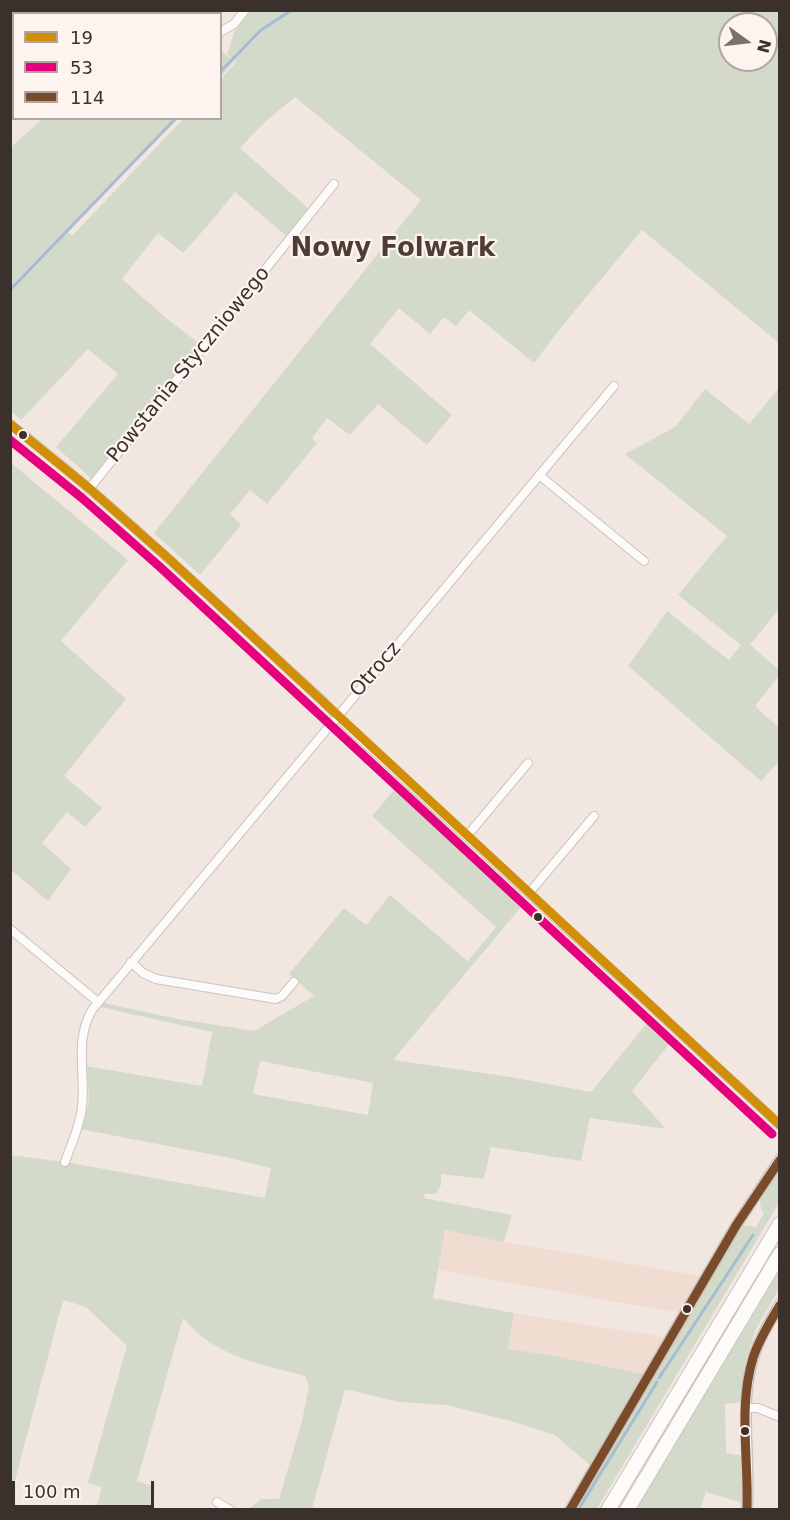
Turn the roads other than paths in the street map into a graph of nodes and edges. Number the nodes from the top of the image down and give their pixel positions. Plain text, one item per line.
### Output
1 (245, 10) edge
2 (222, 31) edge
3 (334, 184) dead end
4 (614, 386) dead end
5 (10, 424) edge
6 (539, 475) junction
7 (88, 489) junction
8 (644, 561) dead end
9 (337, 716) junction
10 (528, 764) dead end
11 (594, 816) dead end
12 (466, 836) junction
13 (529, 893) junction
14 (10, 930) edge
15 (131, 962) junction
16 (294, 982) dead end
17 (98, 1002) junction
18 (780, 1125) edge
19 (780, 1159) edge
20 (65, 1162) dead end
21 (780, 1224) edge
22 (780, 1254) edge
23 (780, 1304) edge
24 (747, 1408) junction
25 (780, 1417) edge
26 (218, 1502) dead end
27 (230, 1509) edge
28 (570, 1509) edge
29 (608, 1509) edge
30 (627, 1509) edge
31 (747, 1509) edge

1 - 2 street
3 - 7 street, Powstania Styczniowego
4 - 6 street, Otrocz
5 - 7 street
6 - 8 street
6 - 9 street, Otrocz
7 - 9 street
9 - 12 street
9 - 15 street, Otrocz
10 - 12 street
11 - 13 street
12 - 13 street
13 - 18 street
14 - 17 street
15 - 16 street
15 - 17 street, Otrocz
17 - 20 street, Otrocz
19 - 28 street
21 - 29 highway
22 - 30 highway
23 - 24 street
24 - 25 street
24 - 31 street
26 - 27 street

